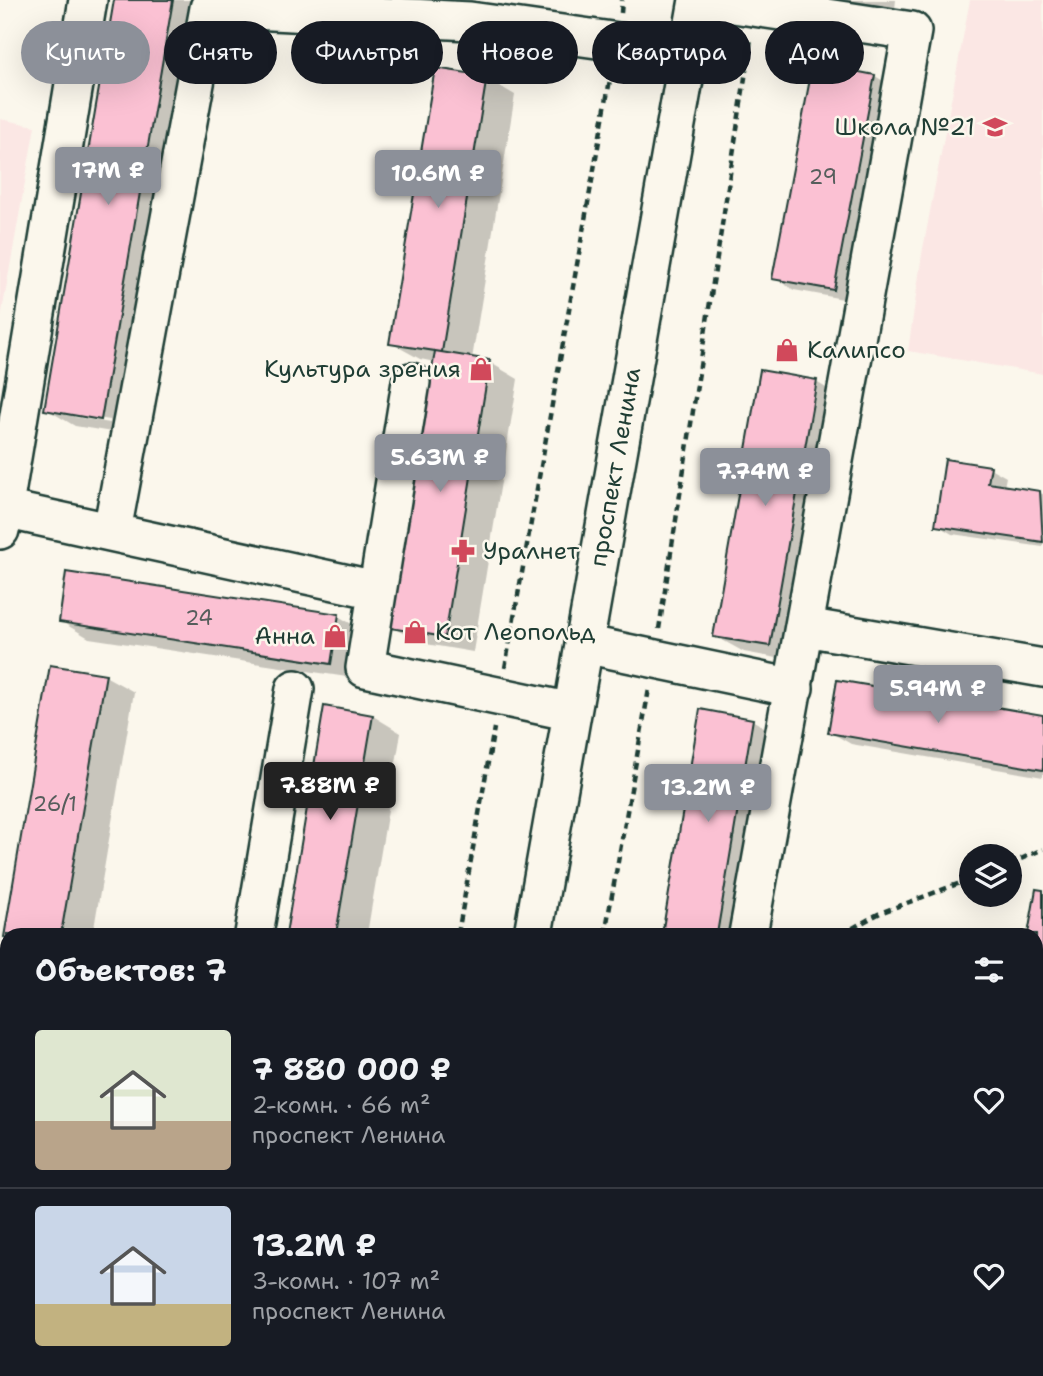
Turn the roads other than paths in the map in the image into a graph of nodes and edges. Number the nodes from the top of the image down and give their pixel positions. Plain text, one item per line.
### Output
1 (88, 0) edge
2 (698, 0) edge
3 (708, 0) edge
4 (694, 21) edge
5 (592, 38) edge
6 (683, 84) edge
7 (411, 382) dead end
8 (2, 519) edge
9 (112, 531) junction
10 (376, 590) junction
11 (804, 627) junction
12 (584, 643) junction
13 (1043, 668) edge
14 (794, 688) junction
15 (295, 689) dead end
16 (572, 712) junction
17 (255, 928) edge
18 (534, 928) edge
19 (749, 928) edge

1 - 8 street
2 - 4 street, проспект Ленина
3 - 11 street
5 - 9 street
6 - 12 street, проспект Ленина
7 - 10 street
8 - 9 street
9 - 10 street
10 - 16 street
11 - 13 street
11 - 14 street
12 - 14 street
12 - 16 street, проспект Ленина
14 - 19 street
15 - 17 street
16 - 18 street, проспект Ленина

